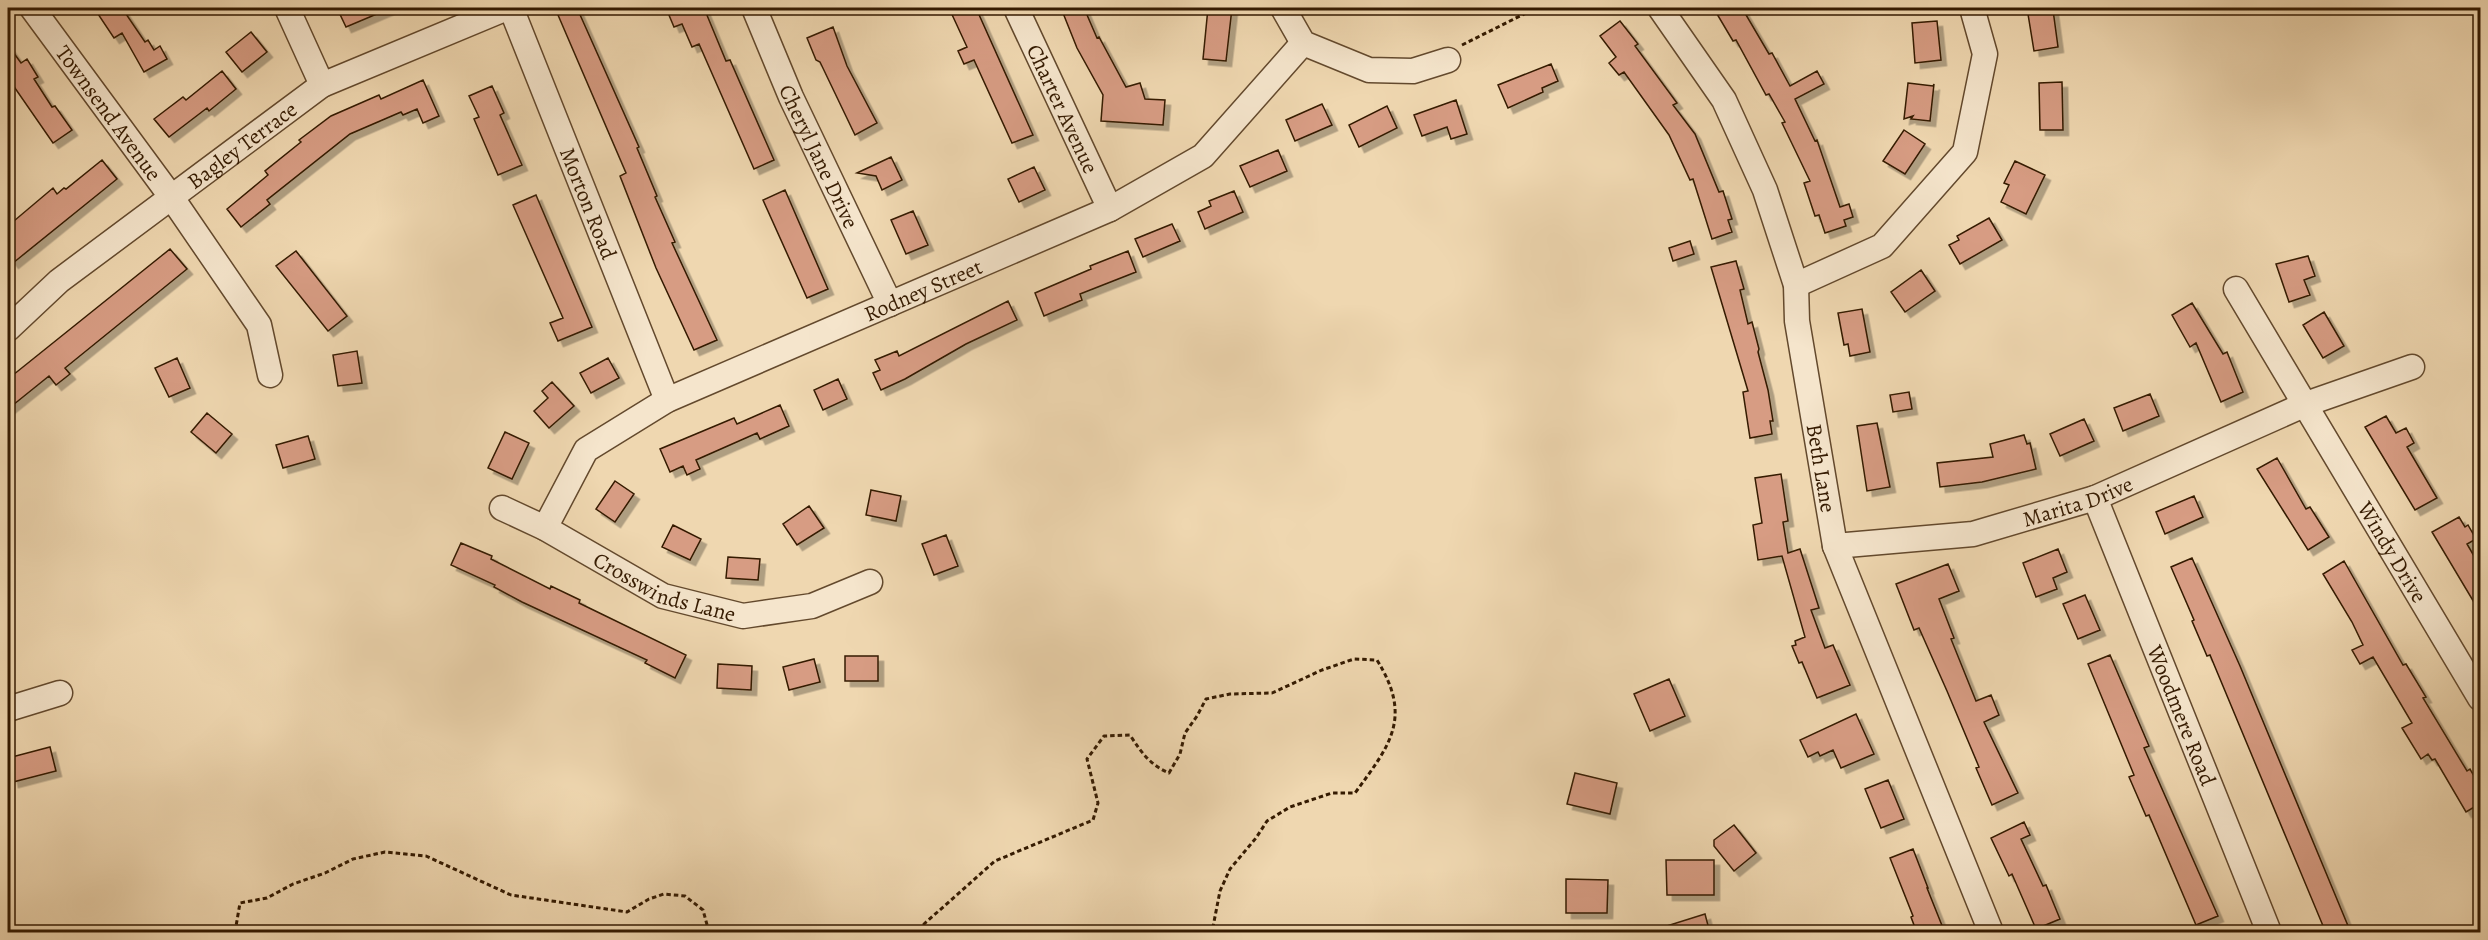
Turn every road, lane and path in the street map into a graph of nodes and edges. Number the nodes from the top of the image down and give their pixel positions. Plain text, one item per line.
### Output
1 (32, 8) edge
2 (287, 8) edge
3 (509, 8) edge
4 (754, 8) edge
5 (1016, 8) edge
6 (1283, 8) edge
7 (1536, 8) edge
8 (1660, 8) edge
9 (1972, 8) edge
10 (1303, 43) junction
11 (1448, 60) joint
12 (321, 85) junction
13 (172, 198) junction
14 (1110, 209) junction
15 (1796, 285) junction
16 (2236, 289) dead end
17 (890, 304) junction
18 (8, 330) edge
19 (2412, 367) dead end
20 (270, 375) dead end
21 (667, 400) junction
22 (2306, 404) junction
23 (2095, 498) junction
24 (502, 508) dead end
25 (545, 528) junction
26 (1835, 546) junction
27 (870, 582) dead end
28 (60, 693) dead end
29 (2481, 698) edge
30 (8, 709) edge
31 (235, 933) edge
32 (709, 933) edge
33 (921, 933) edge
34 (1212, 933) edge
35 (1991, 933) edge
36 (2269, 933) edge

1 - 13 street, Townsend Avenue
2 - 12 street
3 - 12 street, Bagley Terrace
3 - 21 street, Morton Road
4 - 17 street, Cheryl Jane Drive
5 - 14 street, Charter Avenue
6 - 10 street
7 - 11 path
8 - 15 street, Beth Lane
9 - 15 street
10 - 11 street
10 - 14 street, Rodney Street
12 - 13 street, Bagley Terrace
13 - 18 street, Bagley Terrace
13 - 20 street, Townsend Avenue
14 - 17 street, Rodney Street
15 - 26 street, Beth Lane
16 - 22 street, Windy Drive
17 - 21 street, Rodney Street
19 - 22 street, Marita Drive
21 - 25 street, Rodney Street
22 - 23 street, Marita Drive
22 - 29 street, Windy Drive
23 - 26 street, Marita Drive
23 - 36 street, Woodmere Road
24 - 25 street, Crosswinds Lane
25 - 27 street, Crosswinds Lane
26 - 35 street, Beth Lane
28 - 30 street
31 - 32 path
33 - 34 path

